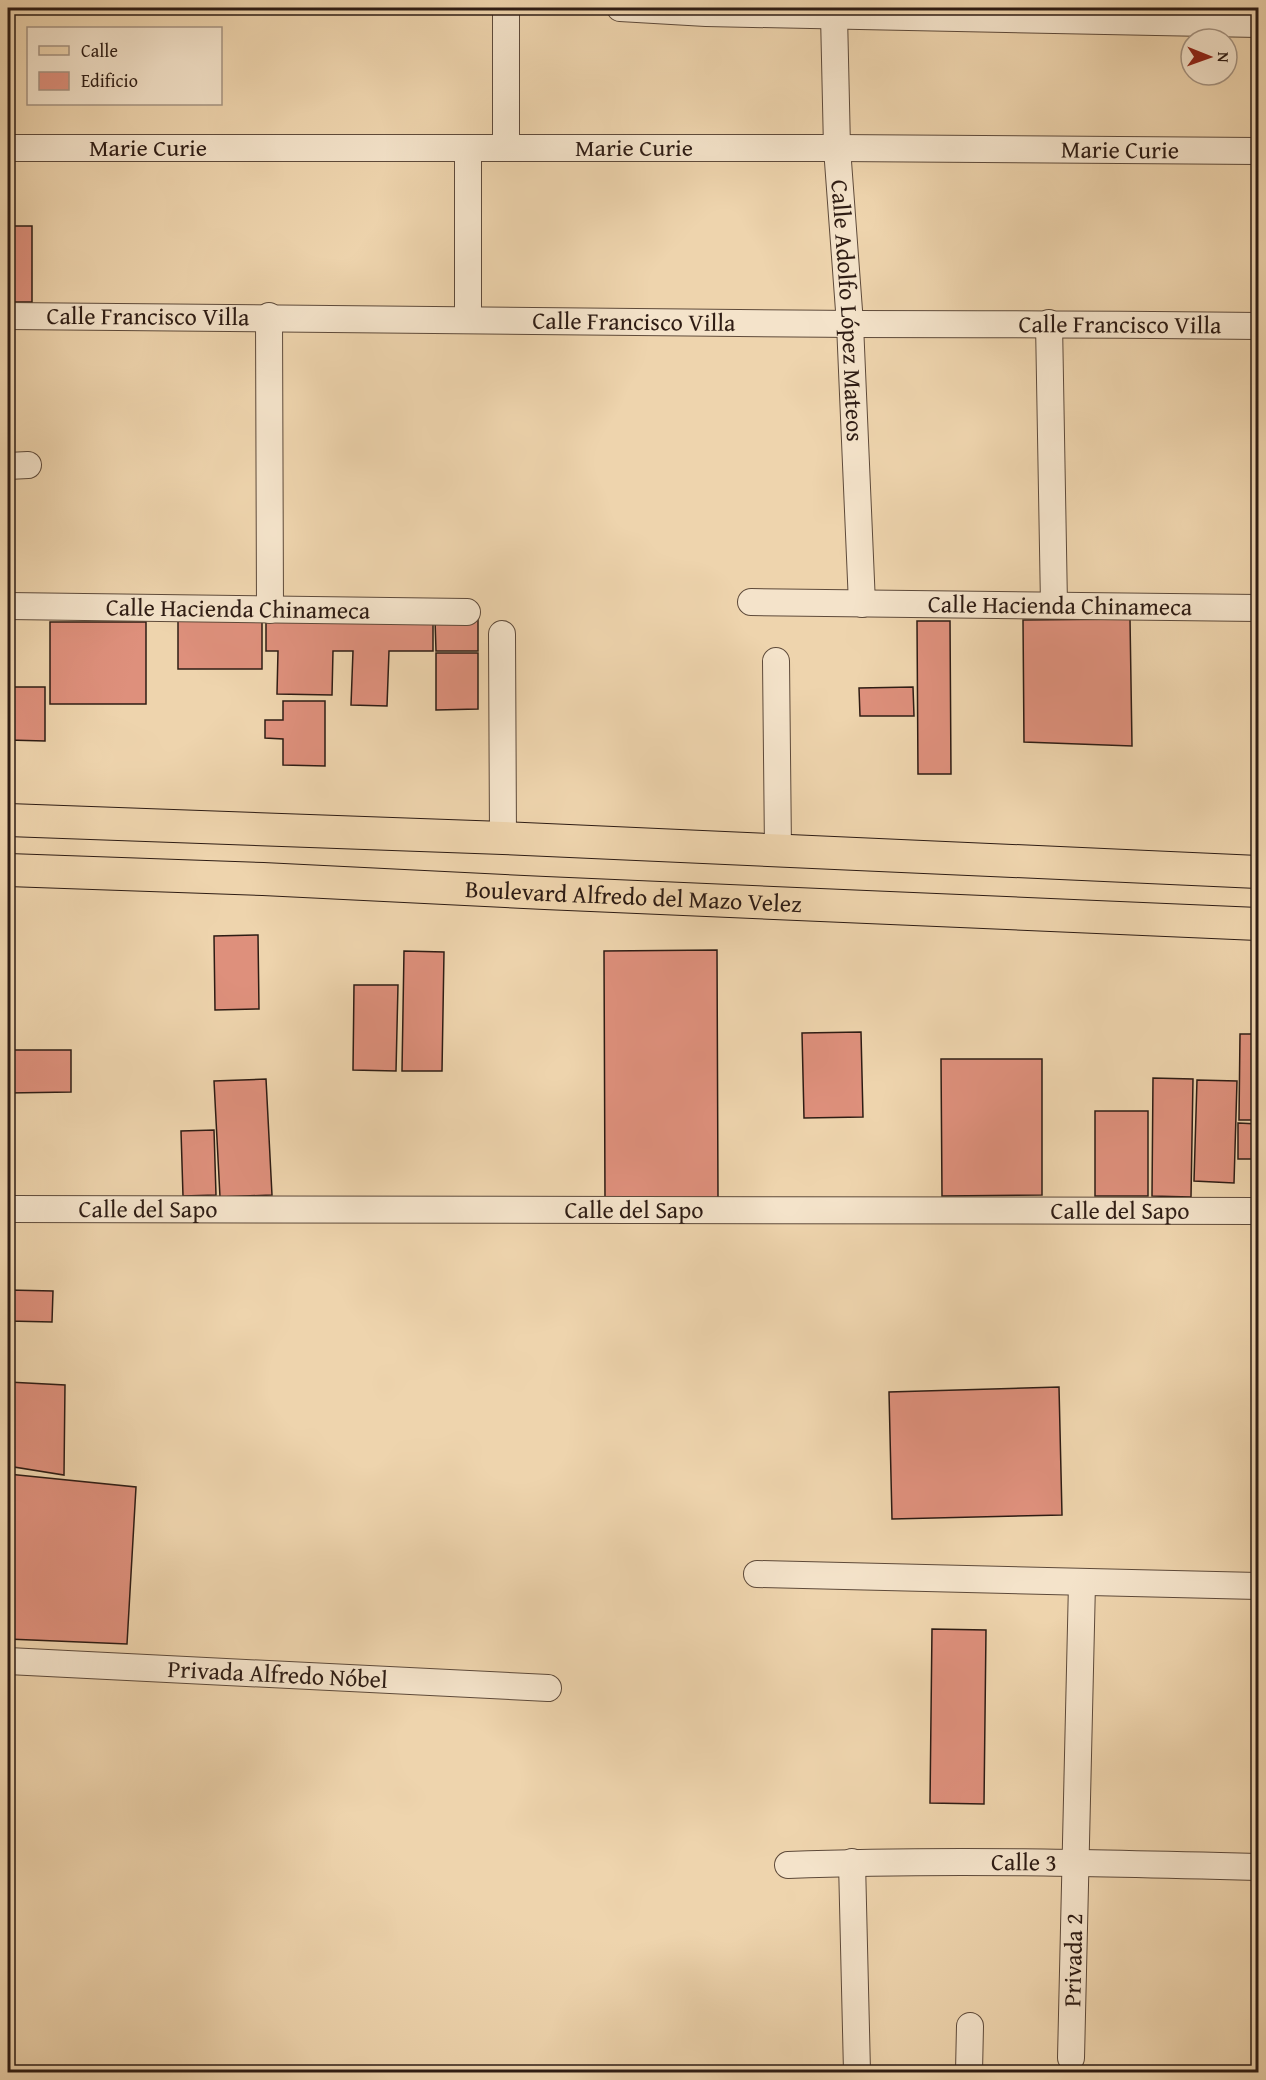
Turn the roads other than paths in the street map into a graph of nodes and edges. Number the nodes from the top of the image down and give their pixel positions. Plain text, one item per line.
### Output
1 (506, 8) edge
2 (620, 8) edge
3 (706, 10) edge
4 (1164, 14) edge
5 (834, 15) junction
6 (1258, 24) edge
7 (8, 148) edge
8 (468, 148) junction
9 (506, 148) junction
10 (837, 148) junction
11 (1258, 151) edge
12 (8, 316) edge
13 (269, 316) junction
14 (468, 319) junction
15 (1049, 323) junction
16 (850, 324) junction
17 (1258, 326) edge
18 (751, 602) dead end
19 (862, 604) junction
20 (1054, 605) junction
21 (8, 606) edge
22 (1258, 608) edge
23 (270, 610) junction
24 (467, 612) dead end
25 (502, 634) dead end
26 (776, 661) dead end
27 (8, 820) edge
28 (503, 838) junction
29 (778, 850) junction
30 (8, 870) edge
31 (1258, 872) edge
32 (1258, 924) edge
33 (8, 1209) edge
34 (1258, 1211) edge
35 (757, 1574) dead end
36 (1082, 1583) junction
37 (1258, 1586) edge
38 (8, 1661) edge
39 (548, 1688) dead end
40 (852, 1862) junction
41 (1075, 1863) junction
42 (788, 1864) dead end
43 (1258, 1867) edge
44 (970, 2026) dead end
45 (1071, 2058) dead end
46 (857, 2073) edge
47 (969, 2073) edge

1 - 9 street
2 - 3 street
3 - 5 street
4 - 5 street
4 - 6 street
5 - 10 street, Calle Adolfo López Mateos
7 - 8 street, Marie Curie
8 - 9 street, Marie Curie
8 - 14 street
9 - 10 street, Marie Curie
10 - 11 street, Marie Curie
10 - 16 street, Calle Adolfo López Mateos
12 - 13 street, Calle Francisco Villa
13 - 14 street, Calle Francisco Villa
13 - 23 street
14 - 16 street, Calle Francisco Villa
15 - 16 street, Calle Francisco Villa
15 - 17 street, Calle Francisco Villa
15 - 20 street
16 - 19 street, Calle Adolfo López Mateos
18 - 19 street, Calle Hacienda Chinameca
19 - 20 street, Calle Hacienda Chinameca
20 - 22 street, Calle Hacienda Chinameca
21 - 23 street, Calle Hacienda Chinameca
23 - 24 street, Calle Hacienda Chinameca
25 - 28 street
26 - 29 street
27 - 28 main road
28 - 29 main road
29 - 31 main road
30 - 32 main road, Boulevard Alfredo del Mazo Velez
33 - 34 street, Calle del Sapo
35 - 36 street
36 - 37 street
36 - 41 street, Privada 2
38 - 39 street, Privada Alfredo Nóbel
40 - 41 street, Calle 3
40 - 42 street, Calle 3
40 - 46 street
41 - 43 street, Calle 3
41 - 45 street, Privada 2
44 - 47 street

